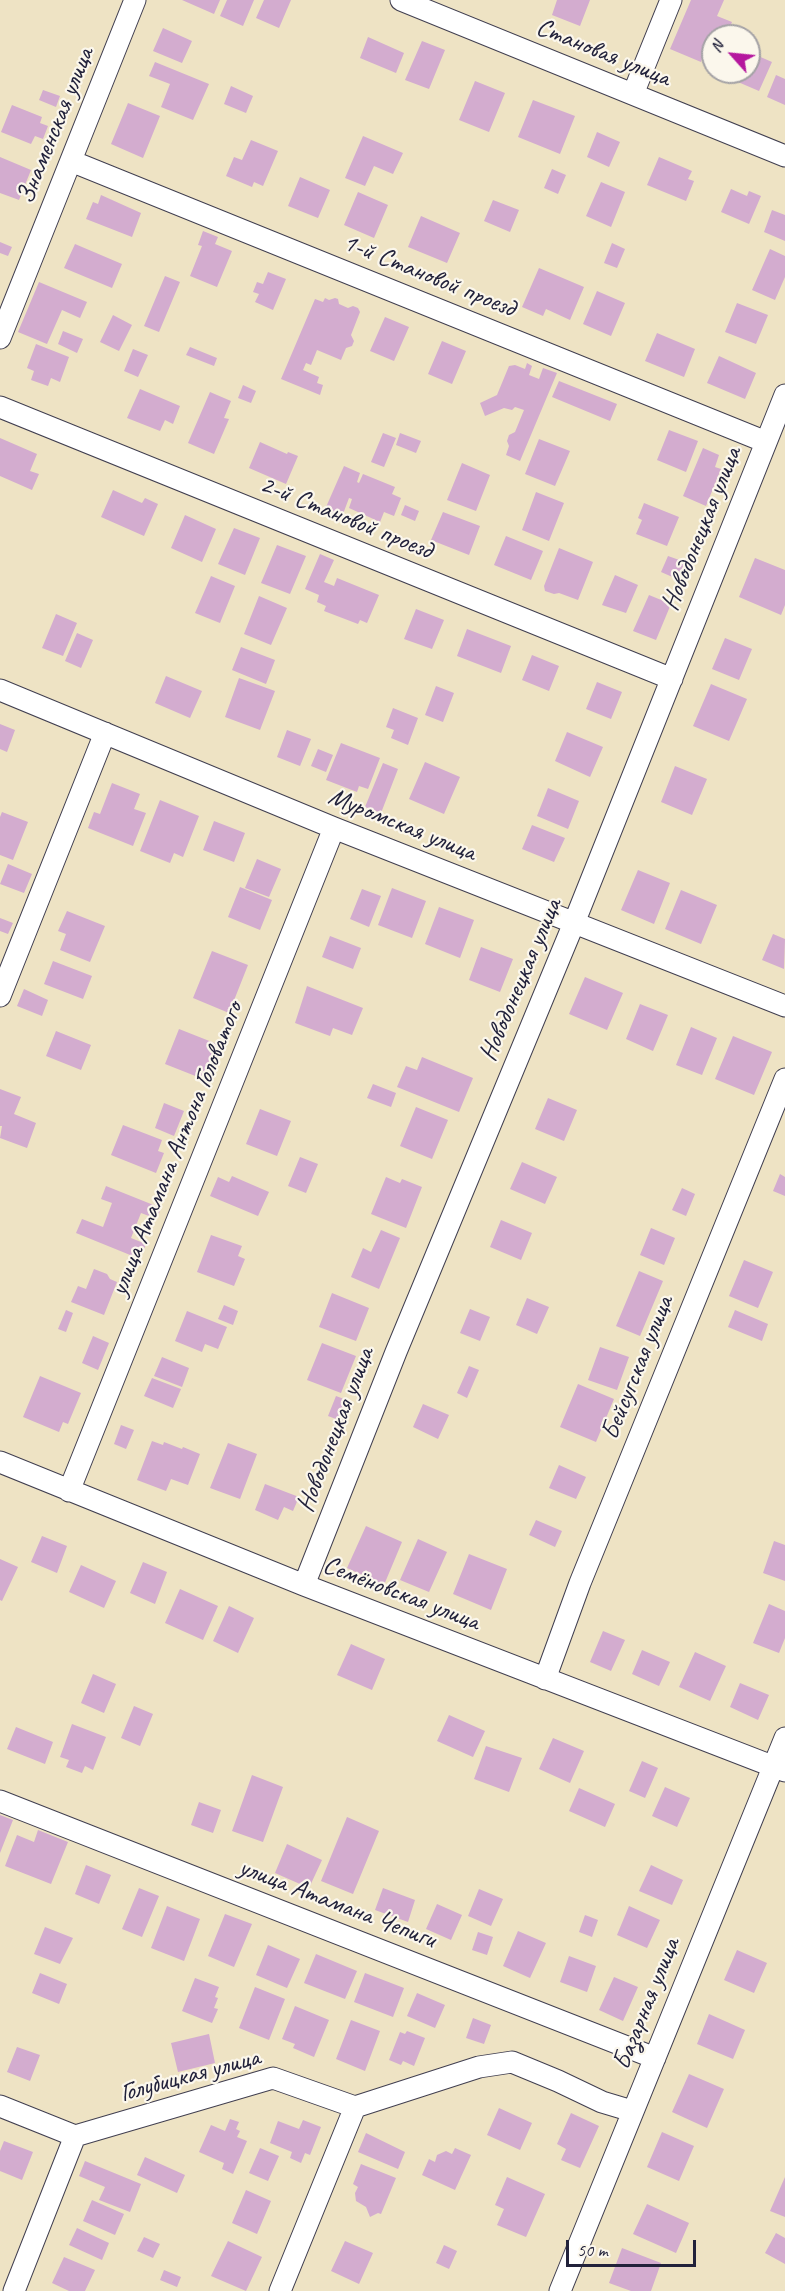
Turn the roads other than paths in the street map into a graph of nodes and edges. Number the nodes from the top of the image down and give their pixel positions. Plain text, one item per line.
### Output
1 (135, 0) edge
2 (401, 0) edge
3 (671, 0) edge
4 (633, 94) junction
5 (785, 156) edge
6 (71, 161) junction
7 (0, 338) edge
8 (785, 395) edge
9 (0, 407) edge
10 (766, 442) junction
11 (672, 679) junction
12 (0, 690) edge
13 (105, 733) junction
14 (334, 828) junction
15 (574, 923) junction
16 (0, 996) edge
17 (785, 1006) edge
18 (785, 1079) edge
19 (0, 1462) edge
20 (69, 1491) junction
21 (304, 1585) junction
22 (545, 1678) junction
23 (785, 1738) edge
24 (779, 1769) edge
25 (0, 1801) edge
26 (655, 2058) junction
27 (0, 2106) edge
28 (355, 2107) junction
29 (632, 2111) junction
30 (75, 2136) junction
31 (14, 2291) edge
32 (280, 2291) edge
33 (560, 2291) edge

1 - 6 street, Знаменская улица
2 - 4 street, Становая улица
3 - 4 street
4 - 5 street, Становая улица
6 - 7 street, Знаменская улица
6 - 10 street, 1-й Становой проезд
8 - 10 street, Новодонецкая улица
9 - 11 street, 2-й Становой проезд
10 - 11 street, Новодонецкая улица
11 - 15 street, Новодонецкая улица
12 - 13 street, Муромская улица
13 - 14 street, Муромская улица
13 - 16 street
14 - 15 street, Муромская улица
14 - 20 street, улица Атамана Антона Головатого
15 - 17 street, Муромская улица
15 - 21 street, Новодонецкая улица
18 - 22 street, Бейсугская улица
19 - 20 street, Семёновская улица
20 - 21 street, Семёновская улица
21 - 22 street, Семёновская улица
22 - 24 street, Семёновская улица
23 - 24 street, Базарная улица
24 - 26 street, Базарная улица
25 - 26 street, улица Атамана Чепиги
26 - 29 street, Базарная улица
27 - 30 street
28 - 29 street
28 - 30 street, Голубицкая улица
28 - 32 street
29 - 33 street, Базарная улица
30 - 31 street

